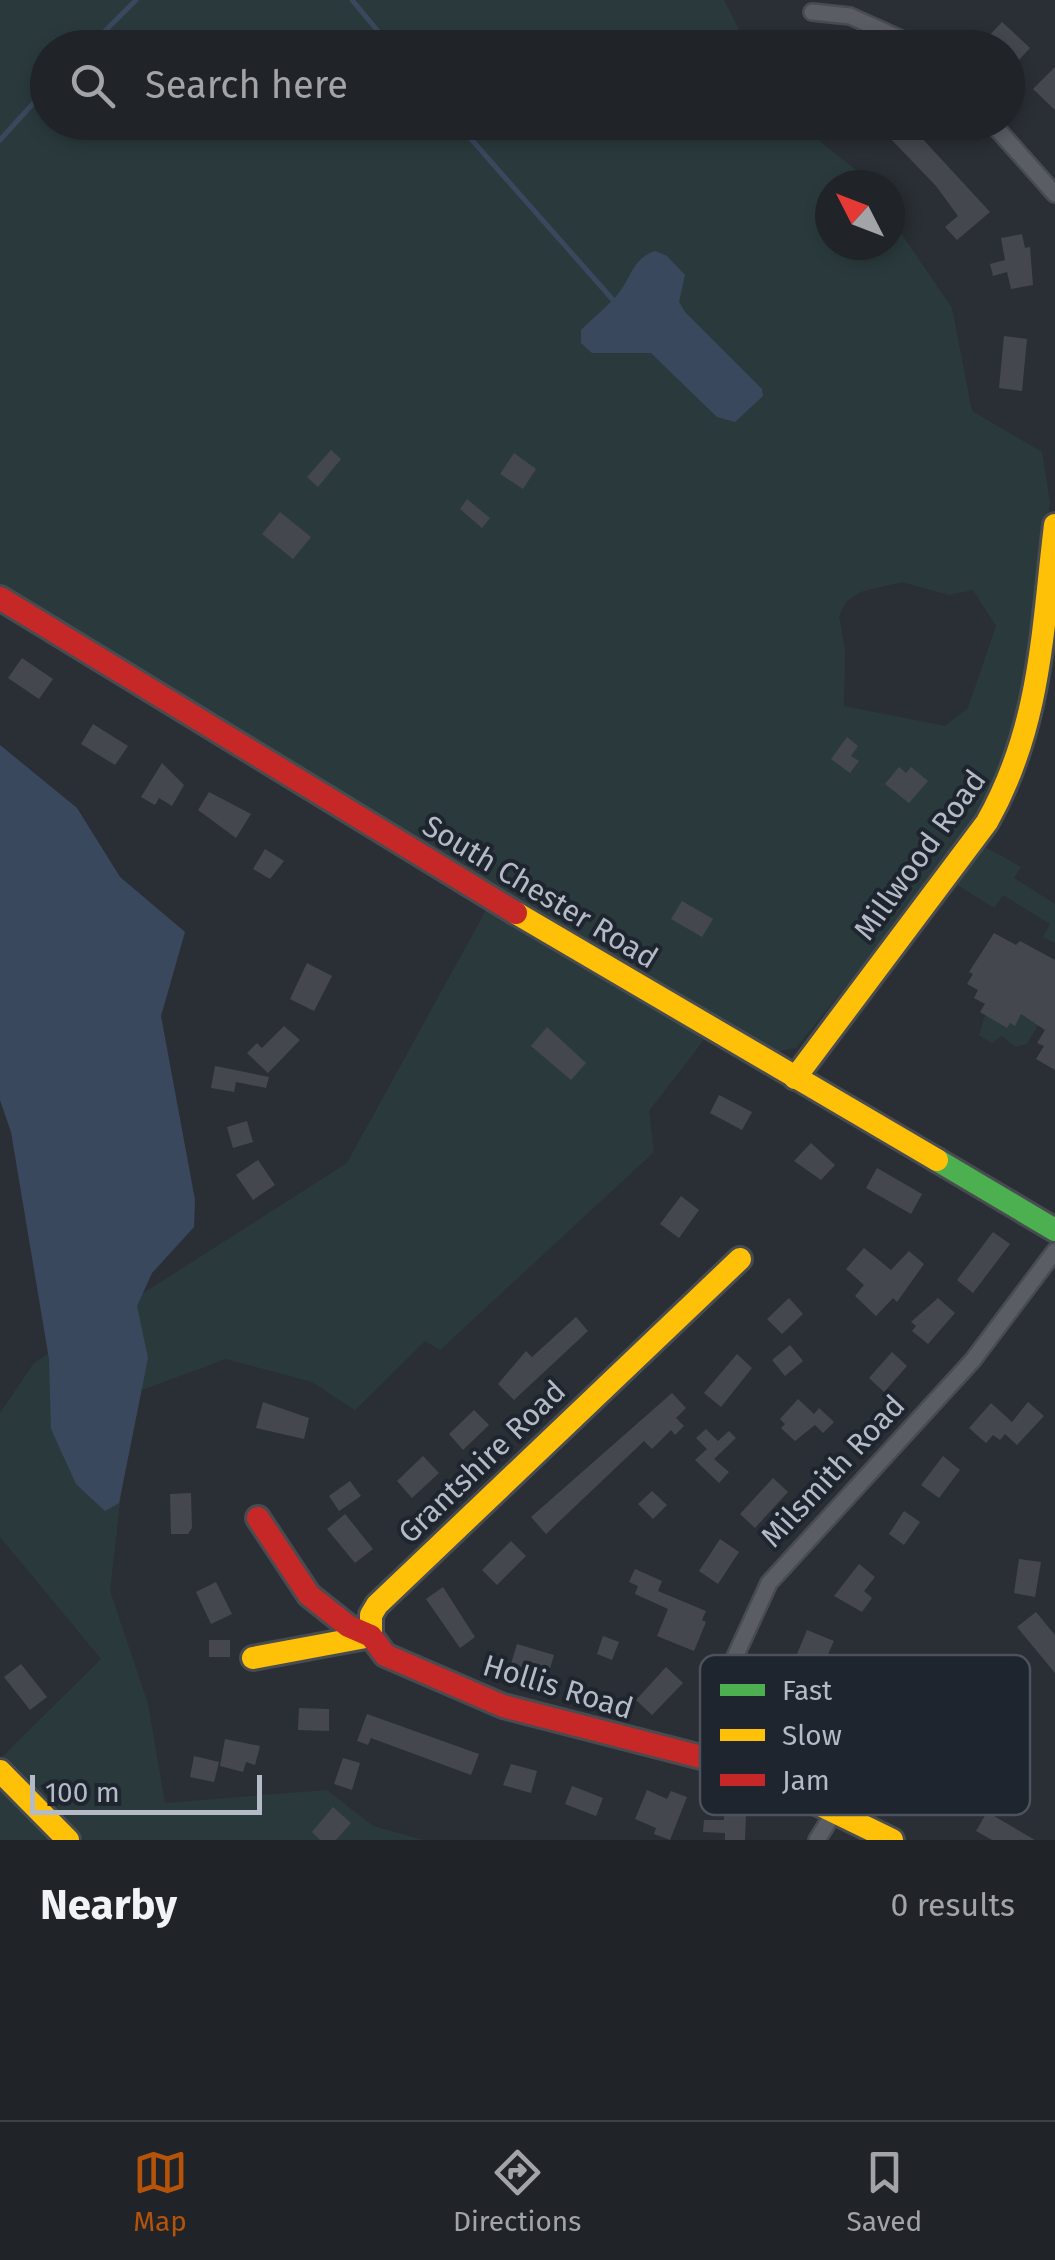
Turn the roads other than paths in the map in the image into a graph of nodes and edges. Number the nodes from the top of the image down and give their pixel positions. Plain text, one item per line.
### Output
1 (812, 12) dead end
2 (881, 30) edge
3 (1007, 140) edge
4 (1055, 194) edge
5 (1055, 525) edge
6 (0, 598) edge
7 (795, 1078) junction
8 (1055, 1230) edge
9 (1055, 1251) edge
10 (740, 1259) dead end
11 (258, 1518) dead end
12 (371, 1636) junction
13 (737, 1655) edge
14 (253, 1658) dead end
15 (700, 1756) edge
16 (0, 1771) edge
17 (832, 1815) edge
18 (844, 1815) edge
19 (68, 1840) edge
20 (817, 1840) edge
21 (892, 1840) edge

1 - 2 street
3 - 4 street
5 - 7 street, Millwood Road
6 - 7 street, South Chester Road
7 - 8 street, South Chester Road
9 - 13 street, Milsmith Road
10 - 12 street, Grantshire Road
11 - 12 street, Hollis Road
12 - 14 street
12 - 15 street, Hollis Road
16 - 19 street
17 - 20 street
18 - 21 street, Hollis Road

